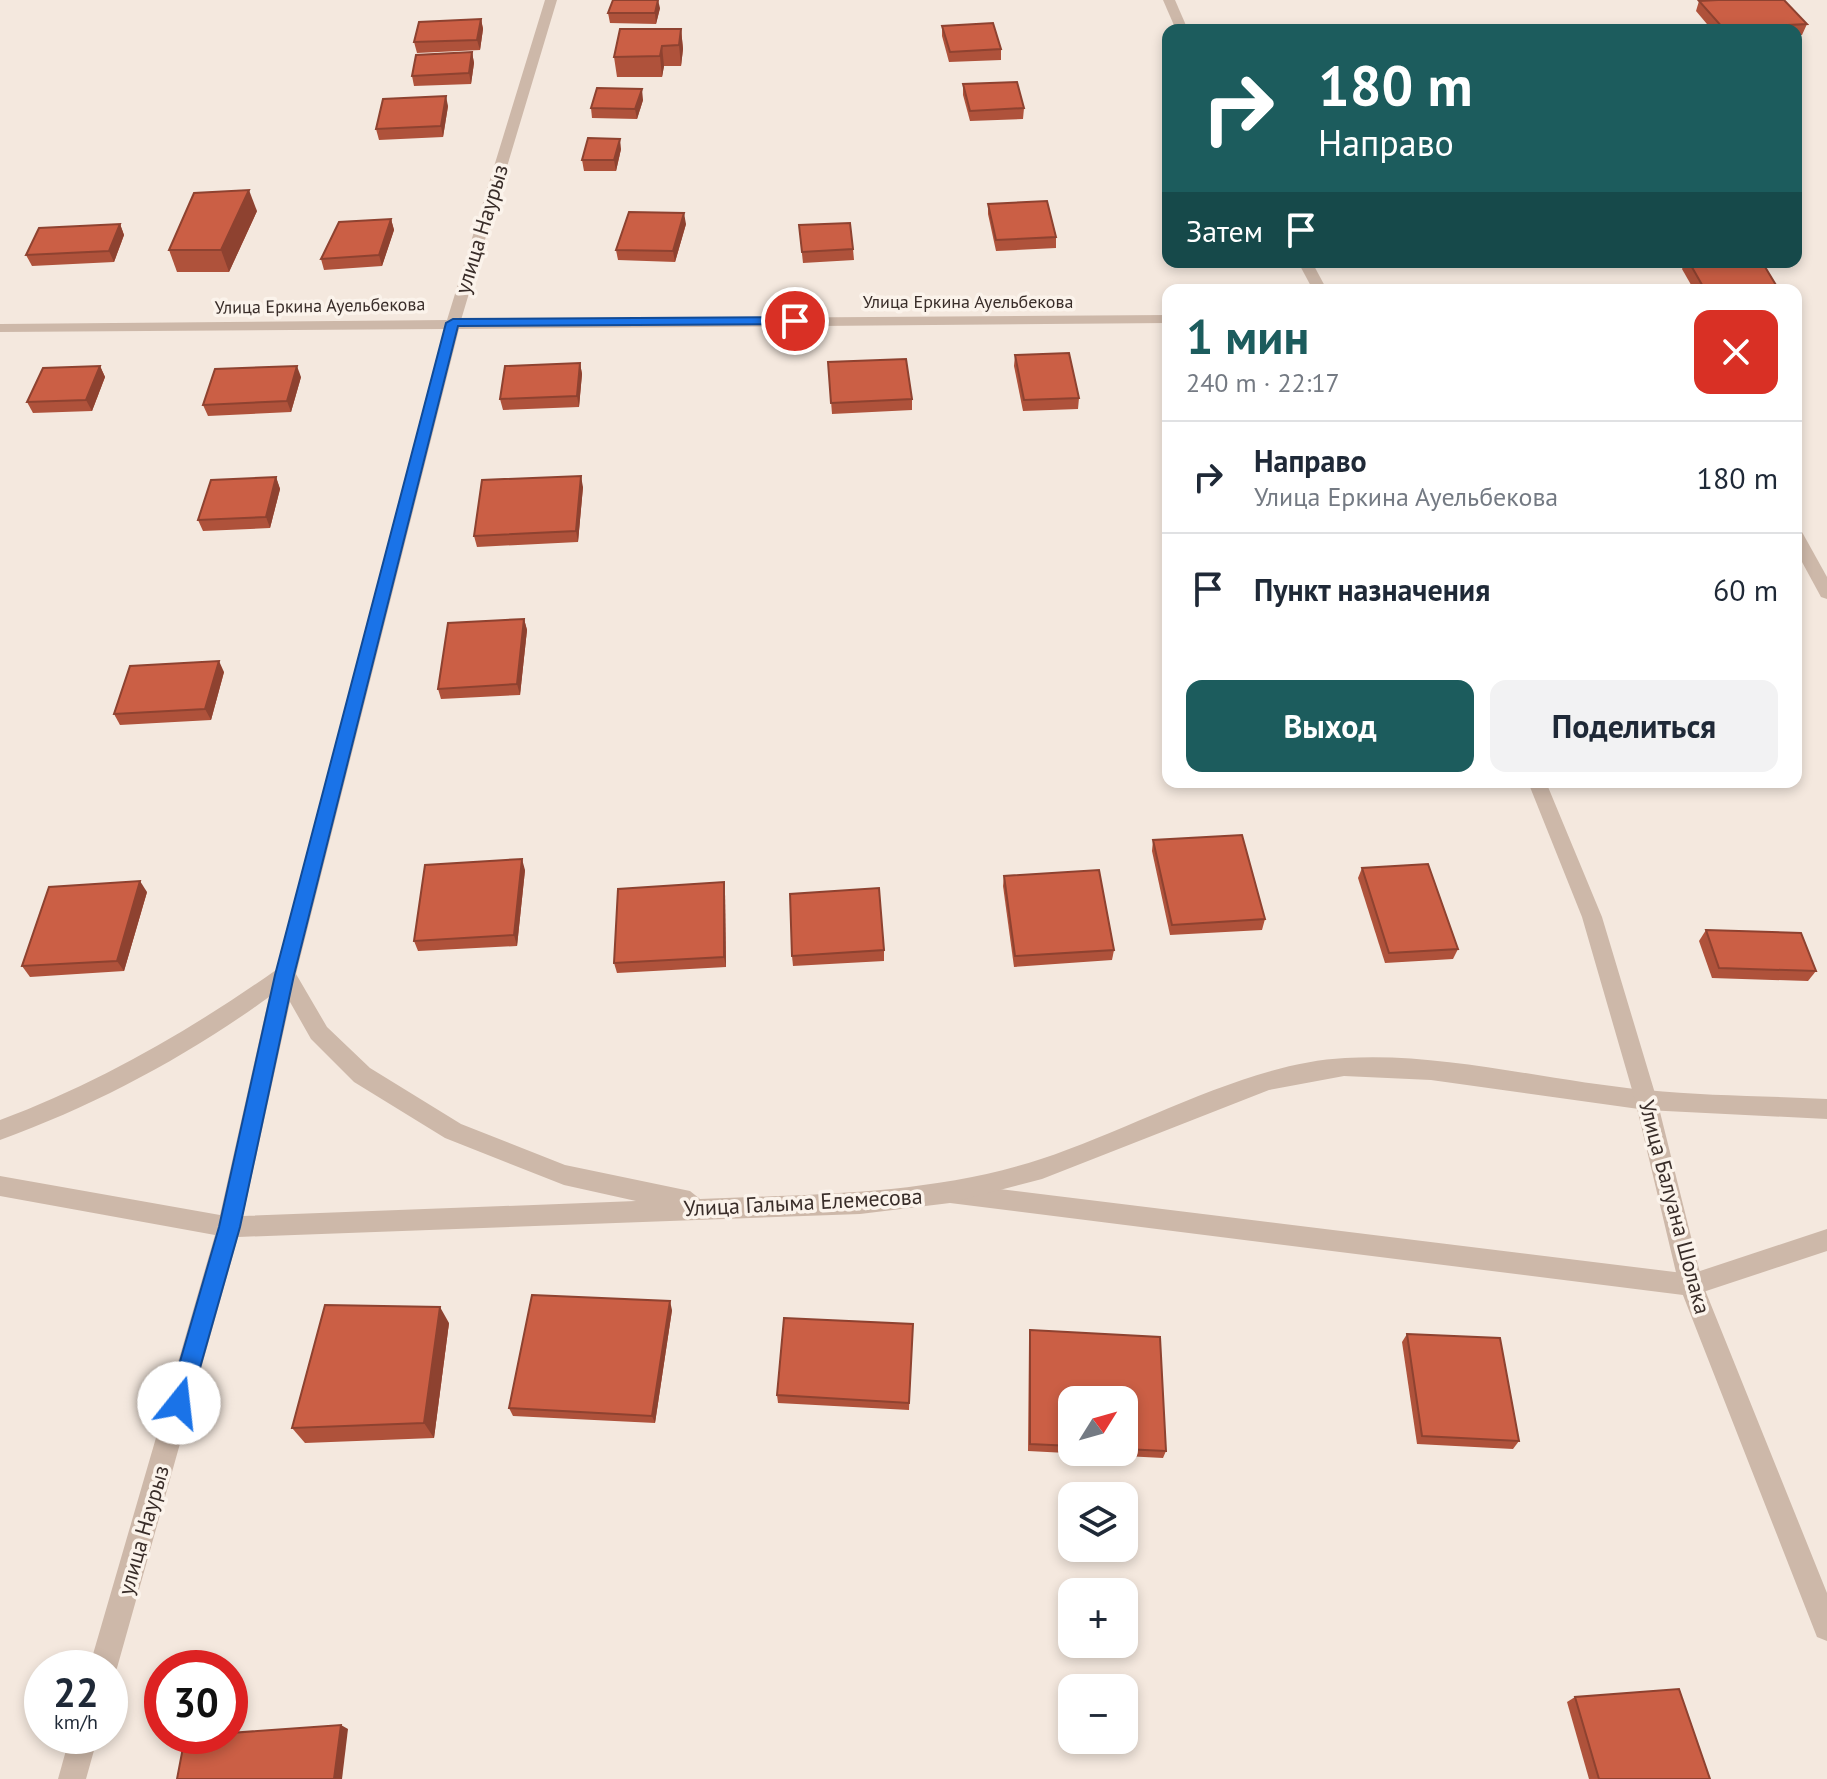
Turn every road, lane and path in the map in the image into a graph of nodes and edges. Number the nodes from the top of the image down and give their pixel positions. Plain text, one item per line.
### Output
1 (551, 0) edge
2 (1169, 0) edge
3 (1179, 24) edge
4 (1162, 319) edge
5 (453, 323) junction
6 (0, 328) edge
7 (1802, 547) edge
8 (1827, 593) edge
9 (1539, 788) edge
10 (285, 975) junction
11 (1646, 1100) junction
12 (1827, 1109) edge
13 (0, 1130) edge
14 (0, 1186) edge
15 (950, 1193) junction
16 (718, 1208) junction
17 (229, 1227) junction
18 (1827, 1240) edge
19 (1691, 1285) junction
20 (1827, 1627) edge
21 (108, 1650) edge
22 (79, 1754) edge
23 (72, 1779) edge

1 - 5 street, улица Наурыз
2 - 3 street
4 - 5 street, Улица Еркина Ауельбекова
5 - 6 street, Улица Еркина Ауельбекова
5 - 10 street, улица Наурыз
7 - 8 street
9 - 11 street, Улица Балуана Шолака
10 - 13 street
10 - 16 street
10 - 17 street, улица Наурыз
11 - 12 street, Улица Галыма Елемесова
11 - 15 street, Улица Галыма Елемесова
11 - 19 street, Улица Балуана Шолака
14 - 17 street, Улица Галыма Елемесова
15 - 16 street, Улица Галыма Елемесова
15 - 19 street
16 - 17 street, Улица Галыма Елемесова
17 - 21 street, улица Наурыз
18 - 19 street
19 - 20 street, Улица Балуана Шолака
22 - 23 street

